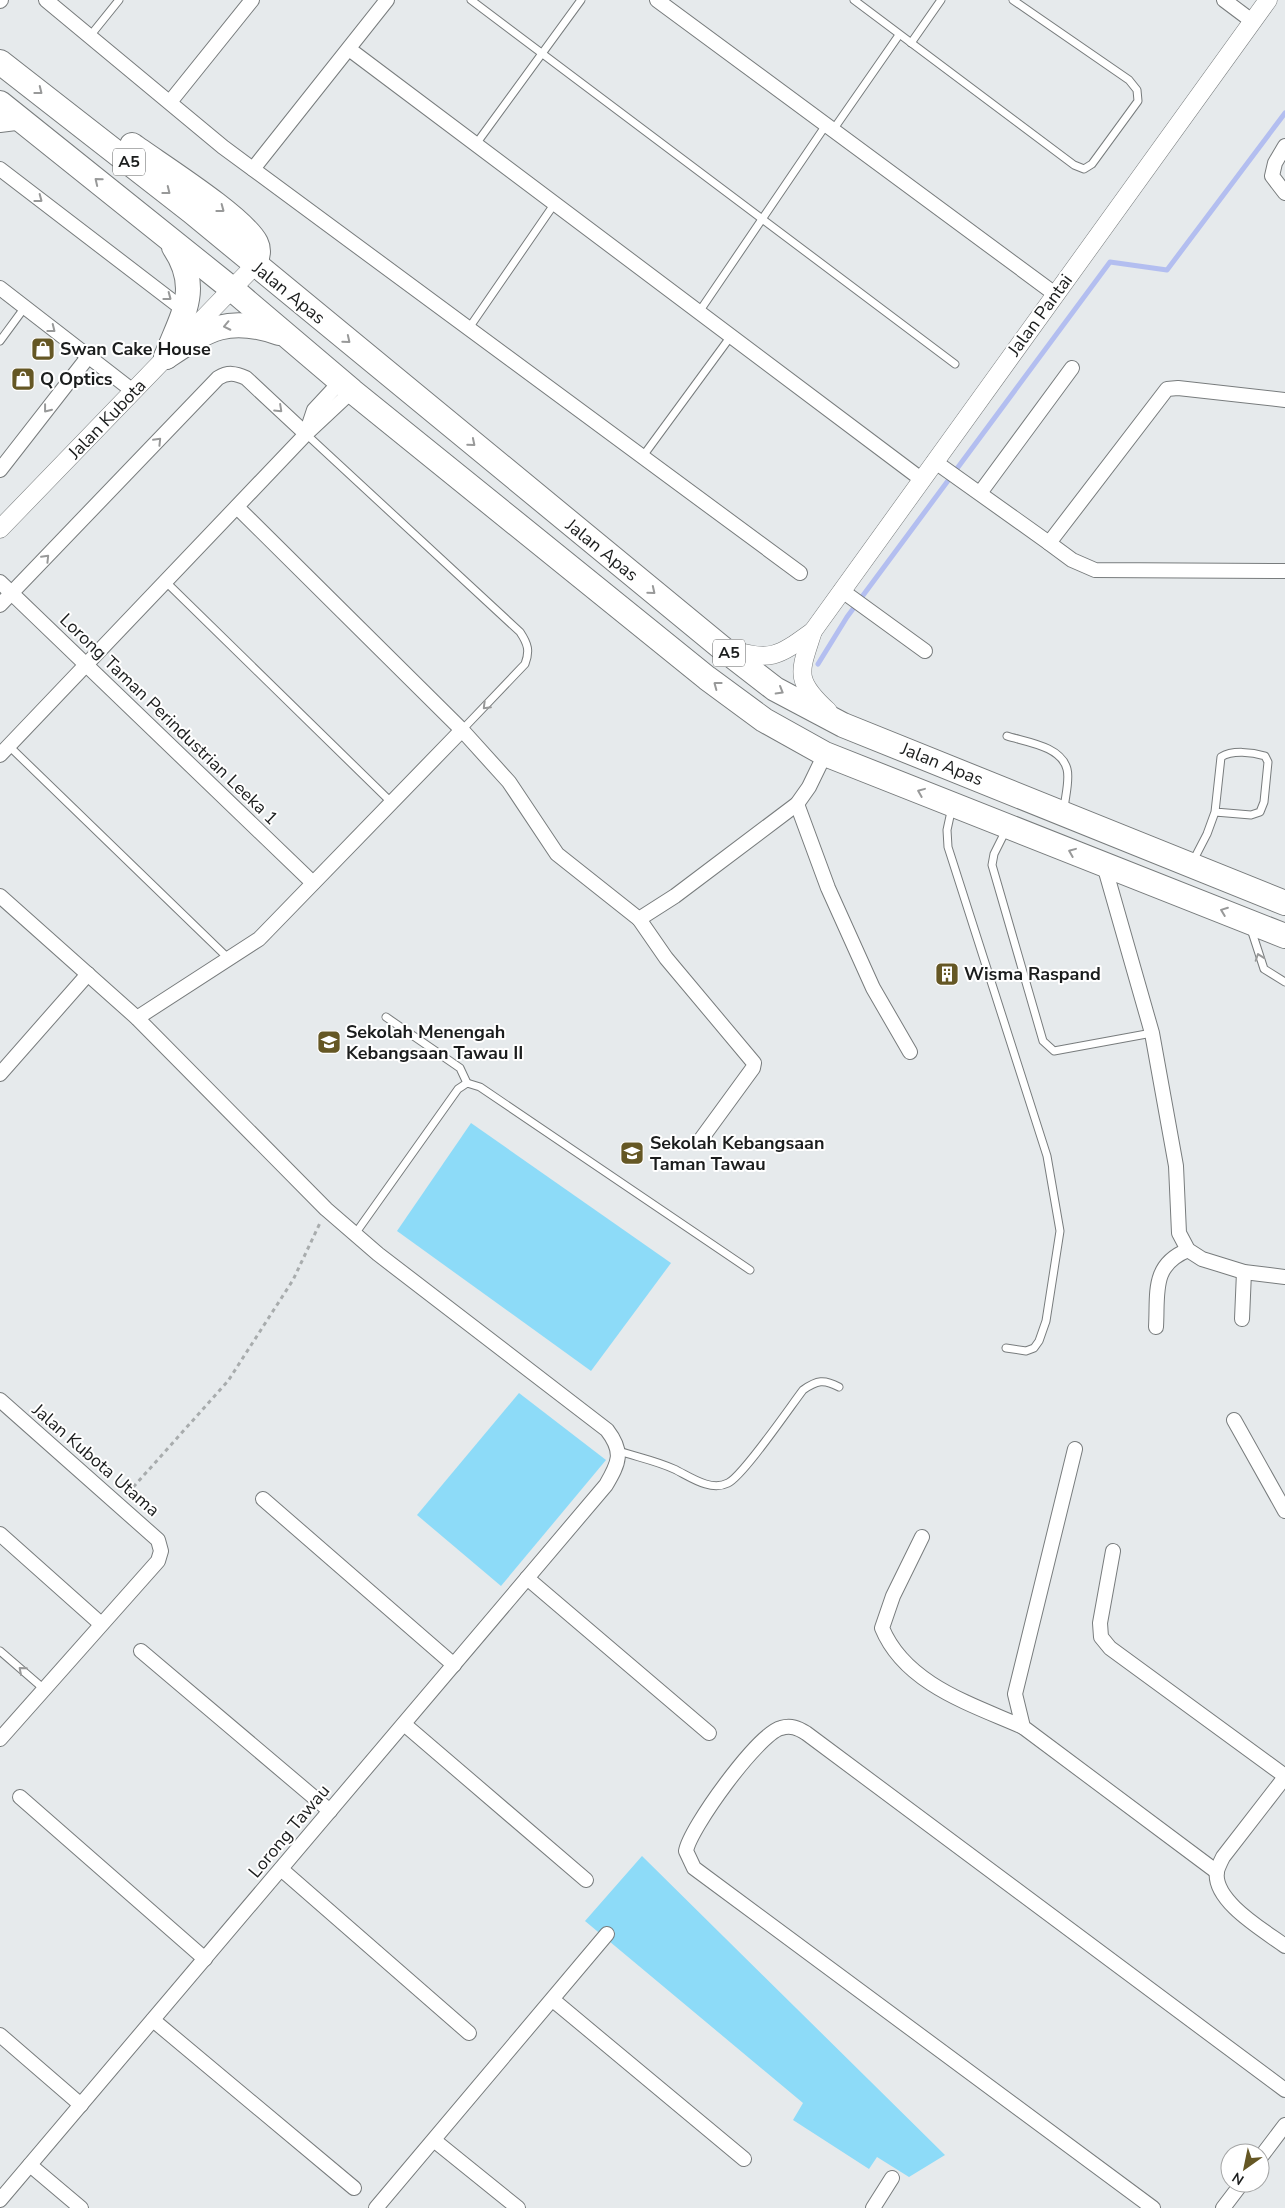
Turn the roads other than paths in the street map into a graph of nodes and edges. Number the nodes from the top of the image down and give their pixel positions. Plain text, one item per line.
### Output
1 (46, 0) edge
2 (119, 0) edge
3 (252, 0) edge
4 (388, 0) edge
5 (471, 0) edge
6 (581, 0) edge
7 (657, 0) edge
8 (854, 0) edge
9 (941, 0) edge
10 (1013, 0) edge
11 (1224, 0) edge
12 (1268, 0) edge
13 (1252, 21) junction
14 (900, 34) junction
15 (90, 36) junction
16 (911, 43) junction
17 (349, 49) junction
18 (542, 53) junction
19 (0, 62) edge
20 (170, 102) junction
21 (0, 104) edge
22 (24, 122) junction
23 (0, 125) edge
24 (830, 128) junction
25 (476, 144) junction
26 (1285, 146) edge
27 (0, 169) edge
28 (253, 169) junction
29 (1285, 193) edge
30 (555, 203) junction
31 (762, 219) junction
32 (167, 236) junction
33 (255, 265) junction
34 (0, 288) edge
35 (232, 289) junction
36 (1055, 294) junction
37 (25, 308) junction
38 (184, 310) junction
39 (699, 312) junction
40 (469, 328) junction
41 (731, 336) junction
42 (291, 338) junction
43 (0, 341) edge
44 (88, 357) junction
45 (166, 357) junction
46 (374, 362) junction
47 (955, 364) dead end
48 (1072, 368) dead end
49 (347, 386) junction
50 (133, 391) junction
51 (1285, 400) edge
52 (306, 434) junction
53 (643, 456) junction
54 (939, 464) junction
55 (0, 470) edge
56 (921, 479) junction
57 (476, 489) junction
58 (980, 493) junction
59 (237, 507) junction
60 (0, 530) edge
61 (1049, 543) junction
62 (1285, 571) edge
63 (800, 573) dead end
64 (0, 582) edge
65 (166, 582) junction
66 (12, 593) junction
67 (847, 594) junction
68 (0, 605) edge
69 (813, 631) junction
70 (722, 648) junction
71 (925, 651) dead end
72 (86, 665) junction
73 (843, 725) junction
74 (462, 730) junction
75 (1007, 736) dead end
76 (4, 751) edge
77 (825, 754) junction
78 (392, 802) junction
79 (797, 804) junction
80 (952, 805) junction
81 (1215, 812) junction
82 (1064, 814) junction
83 (1008, 825) junction
84 (1104, 865) junction
85 (1190, 865) junction
86 (313, 883) junction
87 (0, 896) edge
88 (1285, 903) edge
89 (639, 919) junction
90 (1249, 921) junction
91 (1285, 936) edge
92 (229, 959) junction
93 (88, 974) junction
94 (1285, 982) edge
95 (386, 1017) dead end
96 (137, 1018) junction
97 (1152, 1033) junction
98 (910, 1052) dead end
99 (0, 1074) edge
100 (467, 1083) junction
101 (699, 1142) dead end
102 (355, 1234) junction
103 (1188, 1250) junction
104 (750, 1270) dead end
105 (1244, 1272) junction
106 (1285, 1277) edge
107 (1242, 1319) dead end
108 (1156, 1327) dead end
109 (1006, 1348) dead end
110 (839, 1387) dead end
111 (0, 1400) edge
112 (1234, 1420) dead end
113 (1075, 1449) dead end
114 (619, 1452) junction
115 (263, 1499) dead end
116 (1285, 1511) edge
117 (0, 1534) edge
118 (922, 1537) dead end
119 (1113, 1551) dead end
120 (527, 1578) junction
121 (101, 1624) junction
122 (0, 1651) edge
123 (141, 1651) dead end
124 (454, 1665) junction
125 (44, 1689) junction
126 (404, 1724) junction
127 (1023, 1727) junction
128 (709, 1733) dead end
129 (0, 1739) edge
130 (1285, 1777) edge
131 (20, 1797) dead end
132 (330, 1811) junction
133 (281, 1869) junction
134 (1217, 1872) junction
135 (586, 1880) dead end
136 (607, 1934) dead end
137 (1285, 1946) edge
138 (205, 1959) junction
139 (553, 2000) junction
140 (153, 2020) junction
141 (469, 2033) dead end
142 (0, 2036) edge
143 (1285, 2090) edge
144 (81, 2105) junction
145 (1285, 2125) edge
146 (435, 2141) junction
147 (1270, 2145) edge
148 (744, 2158) dead end
149 (30, 2165) junction
150 (892, 2178) dead end
151 (354, 2188) dead end
152 (1234, 2193) edge
153 (0, 2200) edge
154 (81, 2208) edge
155 (376, 2208) edge
156 (518, 2208) edge
157 (873, 2208) edge
158 (1153, 2208) edge
159 (1223, 2208) edge

1 - 15 street
2 - 15 lane
3 - 20 street
4 - 17 street
5 - 18 lane
6 - 18 lane
7 - 24 street
8 - 14 lane
9 - 16 lane
10 - 16 lane
11 - 13 street
12 - 13 street, Jalan Pantai
13 - 36 street, Jalan Pantai
14 - 16 lane
14 - 24 lane
15 - 20 street
17 - 25 street
17 - 28 street
18 - 25 lane
18 - 31 lane
19 -> 33 highway
20 - 28 street
21 - 22 highway, Jalan Apas / A5
22 - 23 street
32 -> 22 highway, Jalan Apas / A5
24 - 31 lane
24 - 36 street
25 - 30 street
26 - 29 street
27 -> 38 street
28 - 40 street
30 - 39 street
30 - 40 lane
31 - 39 lane
31 - 47 lane
32 - 35 highway, Jalan Apas / A5
32 - 38 highway
33 - 35 street, Jalan Kubota
33 -> 46 highway, Jalan Apas / A5
34 - 37 street
35 - 42 highway, Jalan Apas / A5
35 - 45 street, Jalan Kubota
36 - 54 street, Jalan Pantai
37 - 43 lane
37 -> 44 street
38 - 45 highway
39 - 41 street
40 - 53 street
41 - 53 lane
41 - 56 street
42 -> 45 highway
42 - 49 highway, Jalan Apas / A5
44 - 50 street
44 -> 55 street
45 - 50 street, Jalan Kubota
46 - 57 highway
46 -> 70 highway, Jalan Apas / A5
48 - 58 street
49 - 52 street
49 - 57 highway, Jalan Apas / A5
50 - 60 street, Jalan Kubota
51 - 61 street
52 - 59 street
66 -> 52 street
52 -> 74 lane
53 - 63 street
54 - 56 street, Jalan Pantai
54 - 58 street
56 - 67 street, Jalan Pantai
77 -> 57 highway, Jalan Apas / A5
58 - 61 street
59 - 65 street
59 - 74 street
61 - 62 street
64 - 66 street, Lorong Taman Perindustrian Leeka 1
65 - 72 street
65 - 78 lane
66 - 68 street
66 - 72 street, Lorong Taman Perindustrian Leeka 1
67 - 69 street, Jalan Pantai
67 - 71 street
69 - 70 street
69 - 73 street
70 -> 73 highway, Jalan Apas / A5
72 - 76 street
72 - 86 street, Lorong Taman Perindustrian Leeka 1
73 - 82 highway, Jalan Apas / A5
74 - 78 street
74 - 89 street
75 - 82 lane
76 - 92 lane
77 - 79 street
80 -> 77 highway, Jalan Apas / A5
78 - 86 street
79 - 89 street
79 - 98 street
80 - 83 highway, Jalan Apas / A5
80 - 109 lane
81 - 81 lane
81 - 85 lane
82 - 85 highway, Jalan Apas / A5
84 -> 83 highway, Jalan Apas / A5
83 - 97 lane
90 -> 84 highway, Jalan Apas / A5
84 - 97 street
85 - 88 highway, Jalan Apas / A5
86 - 92 street
87 - 93 street
89 - 101 street
90 - 91 highway, Jalan Apas / A5
94 -> 90 lane
92 - 96 street
93 - 96 street
93 - 99 street
95 - 100 lane
96 - 102 street
97 - 103 street
100 - 102 lane
100 - 104 lane
102 - 114 street
103 - 105 street
103 - 108 street
105 - 106 street
105 - 107 street
110 - 114 lane
111 - 121 street, Jalan Kubota Utama
112 - 116 street
113 - 127 street
114 - 120 street, Lorong Tawau
115 - 124 street
117 - 121 street
118 - 127 street
119 - 130 street
120 - 124 street, Lorong Tawau
120 - 128 street
121 - 125 street
125 -> 122 lane
123 - 132 street
124 - 126 street, Lorong Tawau
125 - 129 street
126 - 132 street, Lorong Tawau
126 - 135 street
127 - 134 street
130 - 134 street
131 - 138 street
132 - 133 street, Lorong Tawau
133 - 138 street, Lorong Tawau
133 - 141 street
134 - 137 street
136 - 139 street
138 - 140 street, Lorong Tawau
139 - 146 street
139 - 148 street
140 - 144 street, Lorong Tawau
140 - 151 street
142 - 144 street
143 - 158 street
144 - 149 street, Lorong Tawau
145 - 147 street
146 - 155 street
146 - 156 street
149 - 153 street, Lorong Tawau
149 - 154 street
150 - 157 street
152 - 159 street

